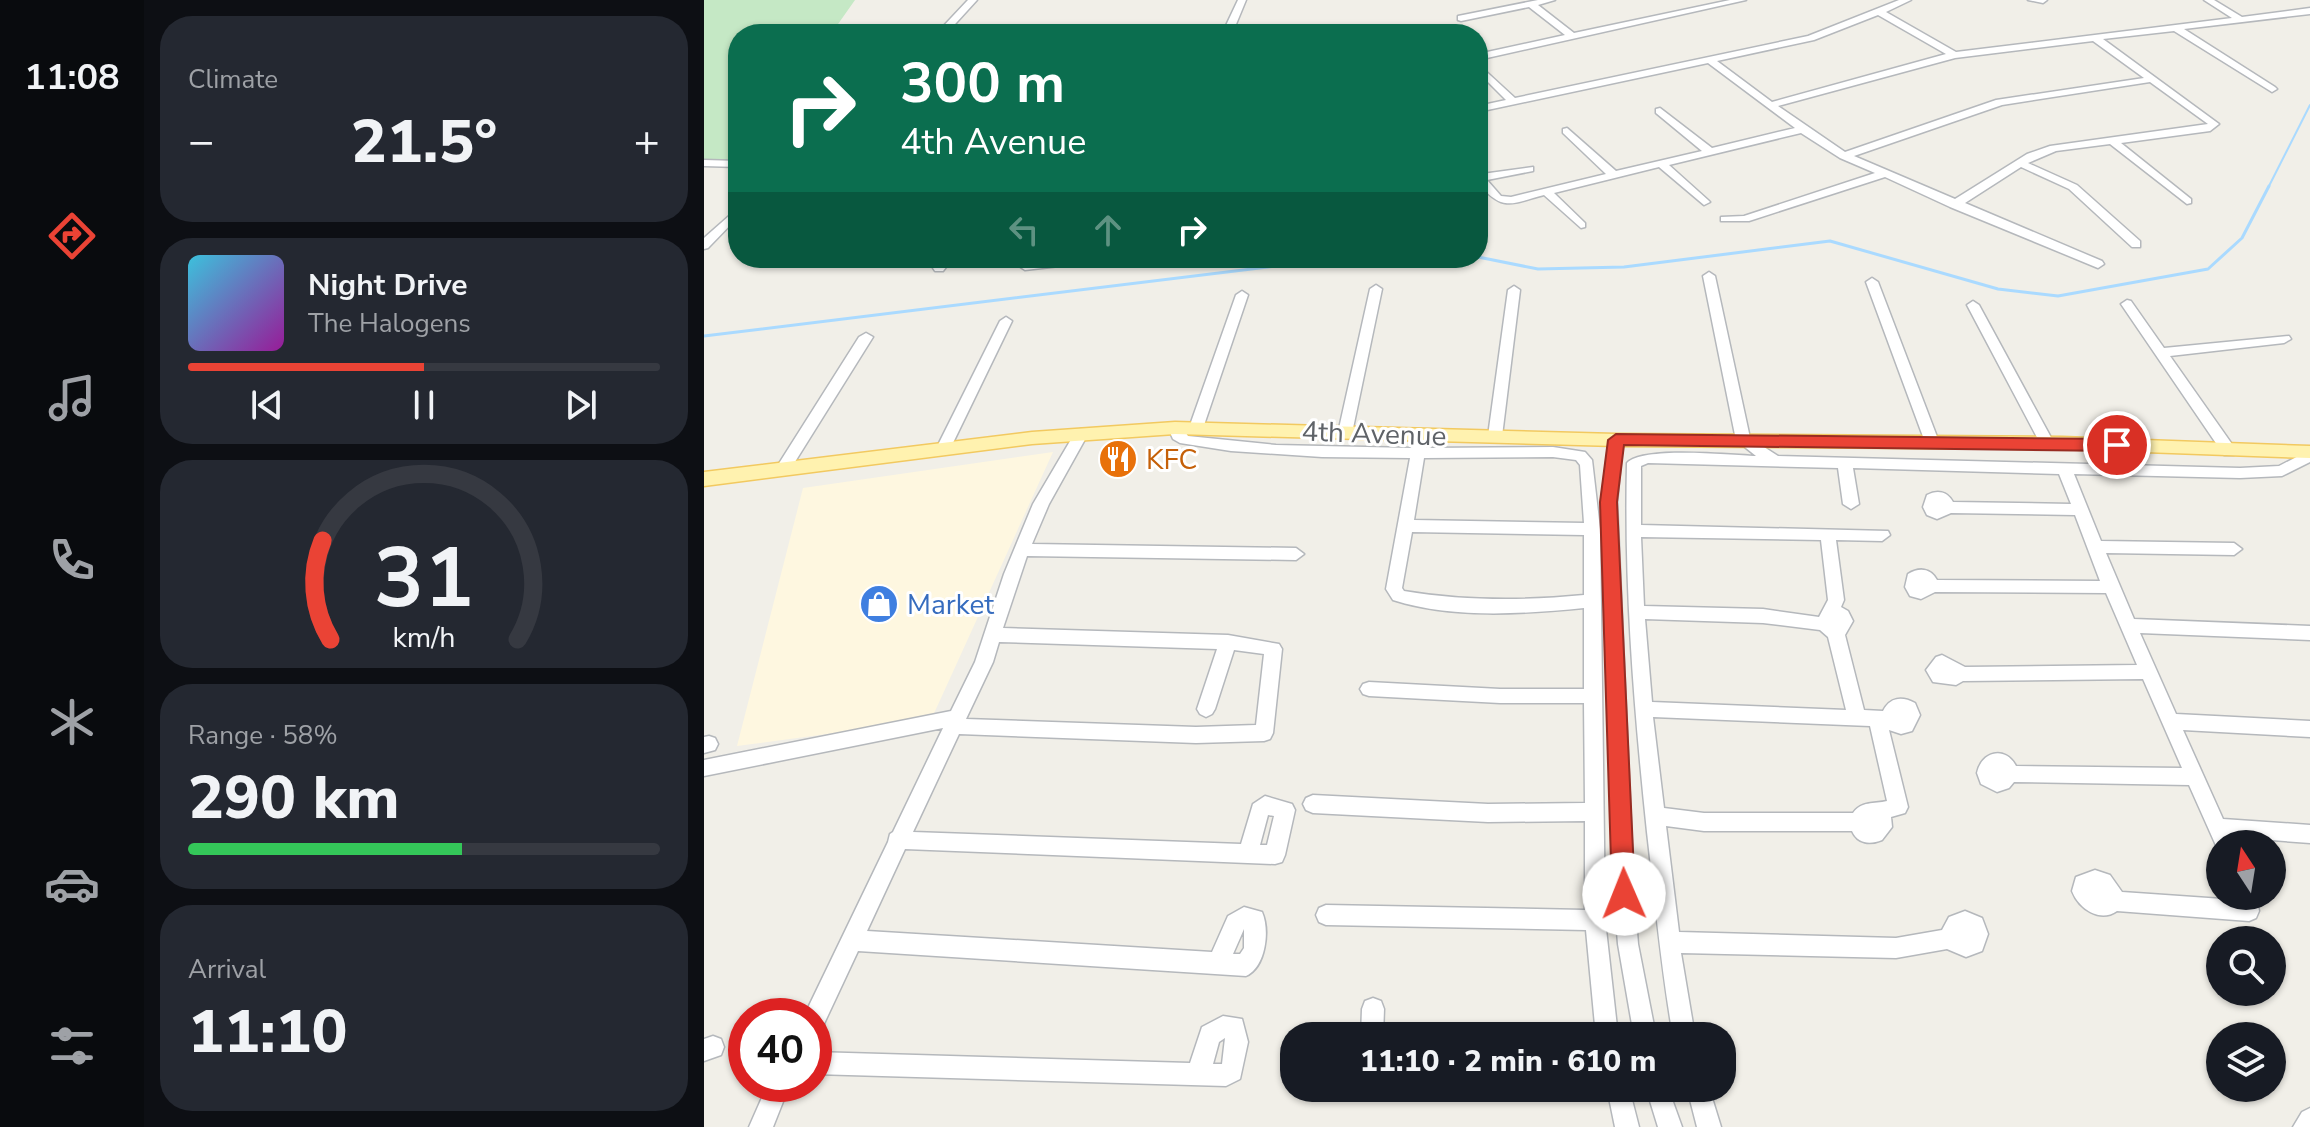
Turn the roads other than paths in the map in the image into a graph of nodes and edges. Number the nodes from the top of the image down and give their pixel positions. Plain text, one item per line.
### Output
1 (973, 0) edge
2 (1242, 0) edge
3 (1551, 0) edge
4 (1742, 0) edge
5 (1907, 0) edge
6 (2032, 0) edge
7 (2043, 0) edge
8 (2208, 0) edge
9 (2296, 0) edge
10 (1531, 4) junction
11 (2310, 9) edge
12 (1880, 12) junction
13 (1461, 18) dead end
14 (2240, 19) junction
15 (950, 24) edge
16 (1231, 24) edge
17 (2176, 28) junction
18 (1572, 36) junction
19 (2094, 37) junction
20 (1488, 55) edge
21 (1954, 55) junction
22 (1711, 61) junction
23 (1488, 77) edge
24 (2154, 79) junction
25 (2272, 89) dead end
26 (1512, 101) junction
27 (1772, 105) junction
28 (1488, 107) edge
29 (1660, 111) dead end
30 (1805, 129) junction
31 (1567, 131) dead end
32 (2111, 140) junction
33 (1710, 152) junction
34 (1844, 156) junction
35 (704, 163) edge
36 (2020, 163) junction
37 (728, 164) edge
38 (1662, 164) junction
39 (1529, 169) dead end
40 (1884, 174) junction
41 (1488, 176) edge
42 (1614, 176) junction
43 (1488, 186) edge
44 (1548, 193) junction
45 (2187, 201) dead end
46 (1704, 202) dead end
47 (1954, 205) junction
48 (1725, 219) dead end
49 (728, 221) edge
50 (1581, 225) dead end
51 (2136, 244) dead end
52 (704, 245) edge
53 (2098, 264) dead end
54 (1096, 268) edge
55 (1096, 273) dead end
56 (1709, 276) dead end
57 (1872, 282) dead end
58 (1376, 289) dead end
59 (1514, 290) dead end
60 (1242, 295) dead end
61 (2127, 304) dead end
62 (1973, 305) dead end
63 (1006, 321) dead end
64 (866, 337) dead end
65 (2284, 339) dead end
66 (2159, 353) junction
67 (1175, 428) junction
68 (1196, 428) junction
69 (1345, 433) junction
70 (1081, 434) junction
71 (1616, 440) junction
72 (1743, 440) junction
73 (1932, 442) junction
74 (2047, 443) junction
75 (1419, 444) junction
76 (1500, 444) junction
77 (943, 449) junction
78 (2229, 451) junction
79 (2310, 454) edge
80 (1775, 461) junction
81 (1845, 463) junction
82 (2064, 468) junction
83 (783, 469) junction
84 (704, 479) edge
85 (1609, 502) junction
86 (1851, 504) dead end
87 (1949, 507) dead end
88 (2079, 510) junction
89 (1406, 526) junction
90 (1592, 529) junction
91 (1633, 529) junction
92 (1612, 535) junction
93 (1828, 535) junction
94 (1882, 535) dead end
95 (2094, 547) junction
96 (2234, 549) dead end
97 (1022, 550) junction
98 (1296, 554) dead end
99 (1592, 569) junction
100 (1932, 586) dead end
101 (2111, 587) junction
102 (1591, 601) junction
103 (1639, 612) junction
104 (1830, 622) junction
105 (2130, 626) junction
106 (2310, 633) edge
107 (995, 635) junction
108 (1228, 642) junction
109 (2148, 672) junction
110 (1958, 674) dead end
111 (1369, 689) dead end
112 (1592, 696) junction
113 (1206, 709) dead end
114 (1644, 709) junction
115 (1857, 717) junction
116 (2169, 721) junction
117 (955, 722) junction
118 (2310, 729) edge
119 (704, 768) edge
120 (2009, 774) dead end
121 (2195, 777) junction
122 (1313, 804) dead end
123 (1593, 812) junction
124 (1655, 816) junction
125 (2219, 830) edge
126 (2286, 834) edge
127 (2310, 834) edge
128 (897, 840) junction
129 (1248, 854) dead end
130 (2113, 901) dead end
131 (2206, 908) edge
132 (1326, 915) dead end
133 (1595, 920) junction
134 (1953, 938) dead end
135 (852, 940) junction
136 (1669, 942) junction
137 (1219, 962) dead end
138 (824, 998) edge
139 (1373, 1009) dead end
140 (1373, 1022) edge
141 (1606, 1022) edge
142 (1642, 1022) edge
143 (1682, 1022) edge
144 (832, 1064) edge
145 (1198, 1075) dead end
146 (771, 1102) edge
147 (1621, 1102) edge
148 (1662, 1102) edge
149 (1702, 1102) edge
150 (2310, 1120) edge
151 (761, 1127) edge
152 (1627, 1127) edge
153 (1670, 1127) edge
154 (1709, 1127) edge
155 (2305, 1127) edge

1 - 15 street
2 - 16 street
3 - 10 street
4 - 18 street
5 - 12 street
6 - 7 street
8 - 14 street
9 - 11 street
10 - 13 street
10 - 18 street
11 - 14 street
12 - 21 street
12 - 22 street
14 - 17 street
17 - 19 street
17 - 25 street
18 - 20 street
19 - 21 street
19 - 24 street
21 - 27 street
22 - 26 street
22 - 27 street
23 - 26 street
24 - 32 street
24 - 34 street
26 - 28 street
27 - 30 street
29 - 33 street
30 - 33 street
30 - 34 street
31 - 42 street
32 - 36 street
32 - 45 street
33 - 38 street
34 - 40 street
35 - 37 street
36 - 47 street
36 - 51 street
38 - 42 street
38 - 46 street
39 - 41 street
40 - 47 street
40 - 48 street
42 - 44 street
43 - 44 street
44 - 50 street
47 - 53 street
49 - 52 street
54 - 55 street
56 - 72 street
57 - 73 street
58 - 69 street
59 - 76 street
60 - 68 street
61 - 66 street
62 - 74 street
63 - 77 street
64 - 83 street
65 - 66 street
66 - 78 street
67 - 68 main road, 4th Avenue
67 - 70 main road, 4th Avenue
67 - 75 street
68 - 69 main road, 4th Avenue
69 - 75 main road, 4th Avenue
70 - 77 main road, 4th Avenue
70 - 97 street
71 - 72 main road, 4th Avenue
71 - 76 main road, 4th Avenue
71 - 85 street
72 - 73 main road, 4th Avenue
72 - 80 street
73 - 74 main road, 4th Avenue
74 - 78 main road, 4th Avenue
75 - 76 main road, 4th Avenue
75 - 89 street
76 - 90 street
77 - 83 main road, 4th Avenue
78 - 79 main road, 4th Avenue
79 - 82 street
80 - 81 street
80 - 91 street
81 - 82 street
81 - 86 street
82 - 88 street
83 - 84 main road, 4th Avenue
85 - 91 street
85 - 92 street
87 - 88 street
88 - 95 street
89 - 90 street
89 - 102 street
90 - 99 street
91 - 93 street
91 - 103 street
92 - 99 street
92 - 142 street
93 - 94 street
93 - 104 street
95 - 96 street
95 - 101 street
97 - 98 street
97 - 107 street
99 - 102 street
100 - 101 street
101 - 105 street
102 - 112 street
103 - 104 street
103 - 114 street
104 - 115 street
105 - 106 street
105 - 109 street
107 - 108 street
107 - 117 street
108 - 113 street
108 - 117 street
109 - 110 street
109 - 116 street
111 - 112 street
112 - 123 street
114 - 115 street
114 - 124 street
115 - 124 street
116 - 118 street
116 - 121 street
117 - 119 street
117 - 128 street
120 - 121 street
121 - 125 street
122 - 123 street
123 - 133 street
124 - 136 street
126 - 127 street
128 - 129 street
128 - 135 street
130 - 131 street
132 - 133 street
133 - 141 street
134 - 136 street
135 - 137 street
135 - 138 street
136 - 143 street
139 - 140 street
144 - 145 street
146 - 151 street
147 - 152 street
148 - 153 street
149 - 154 street
150 - 155 street

